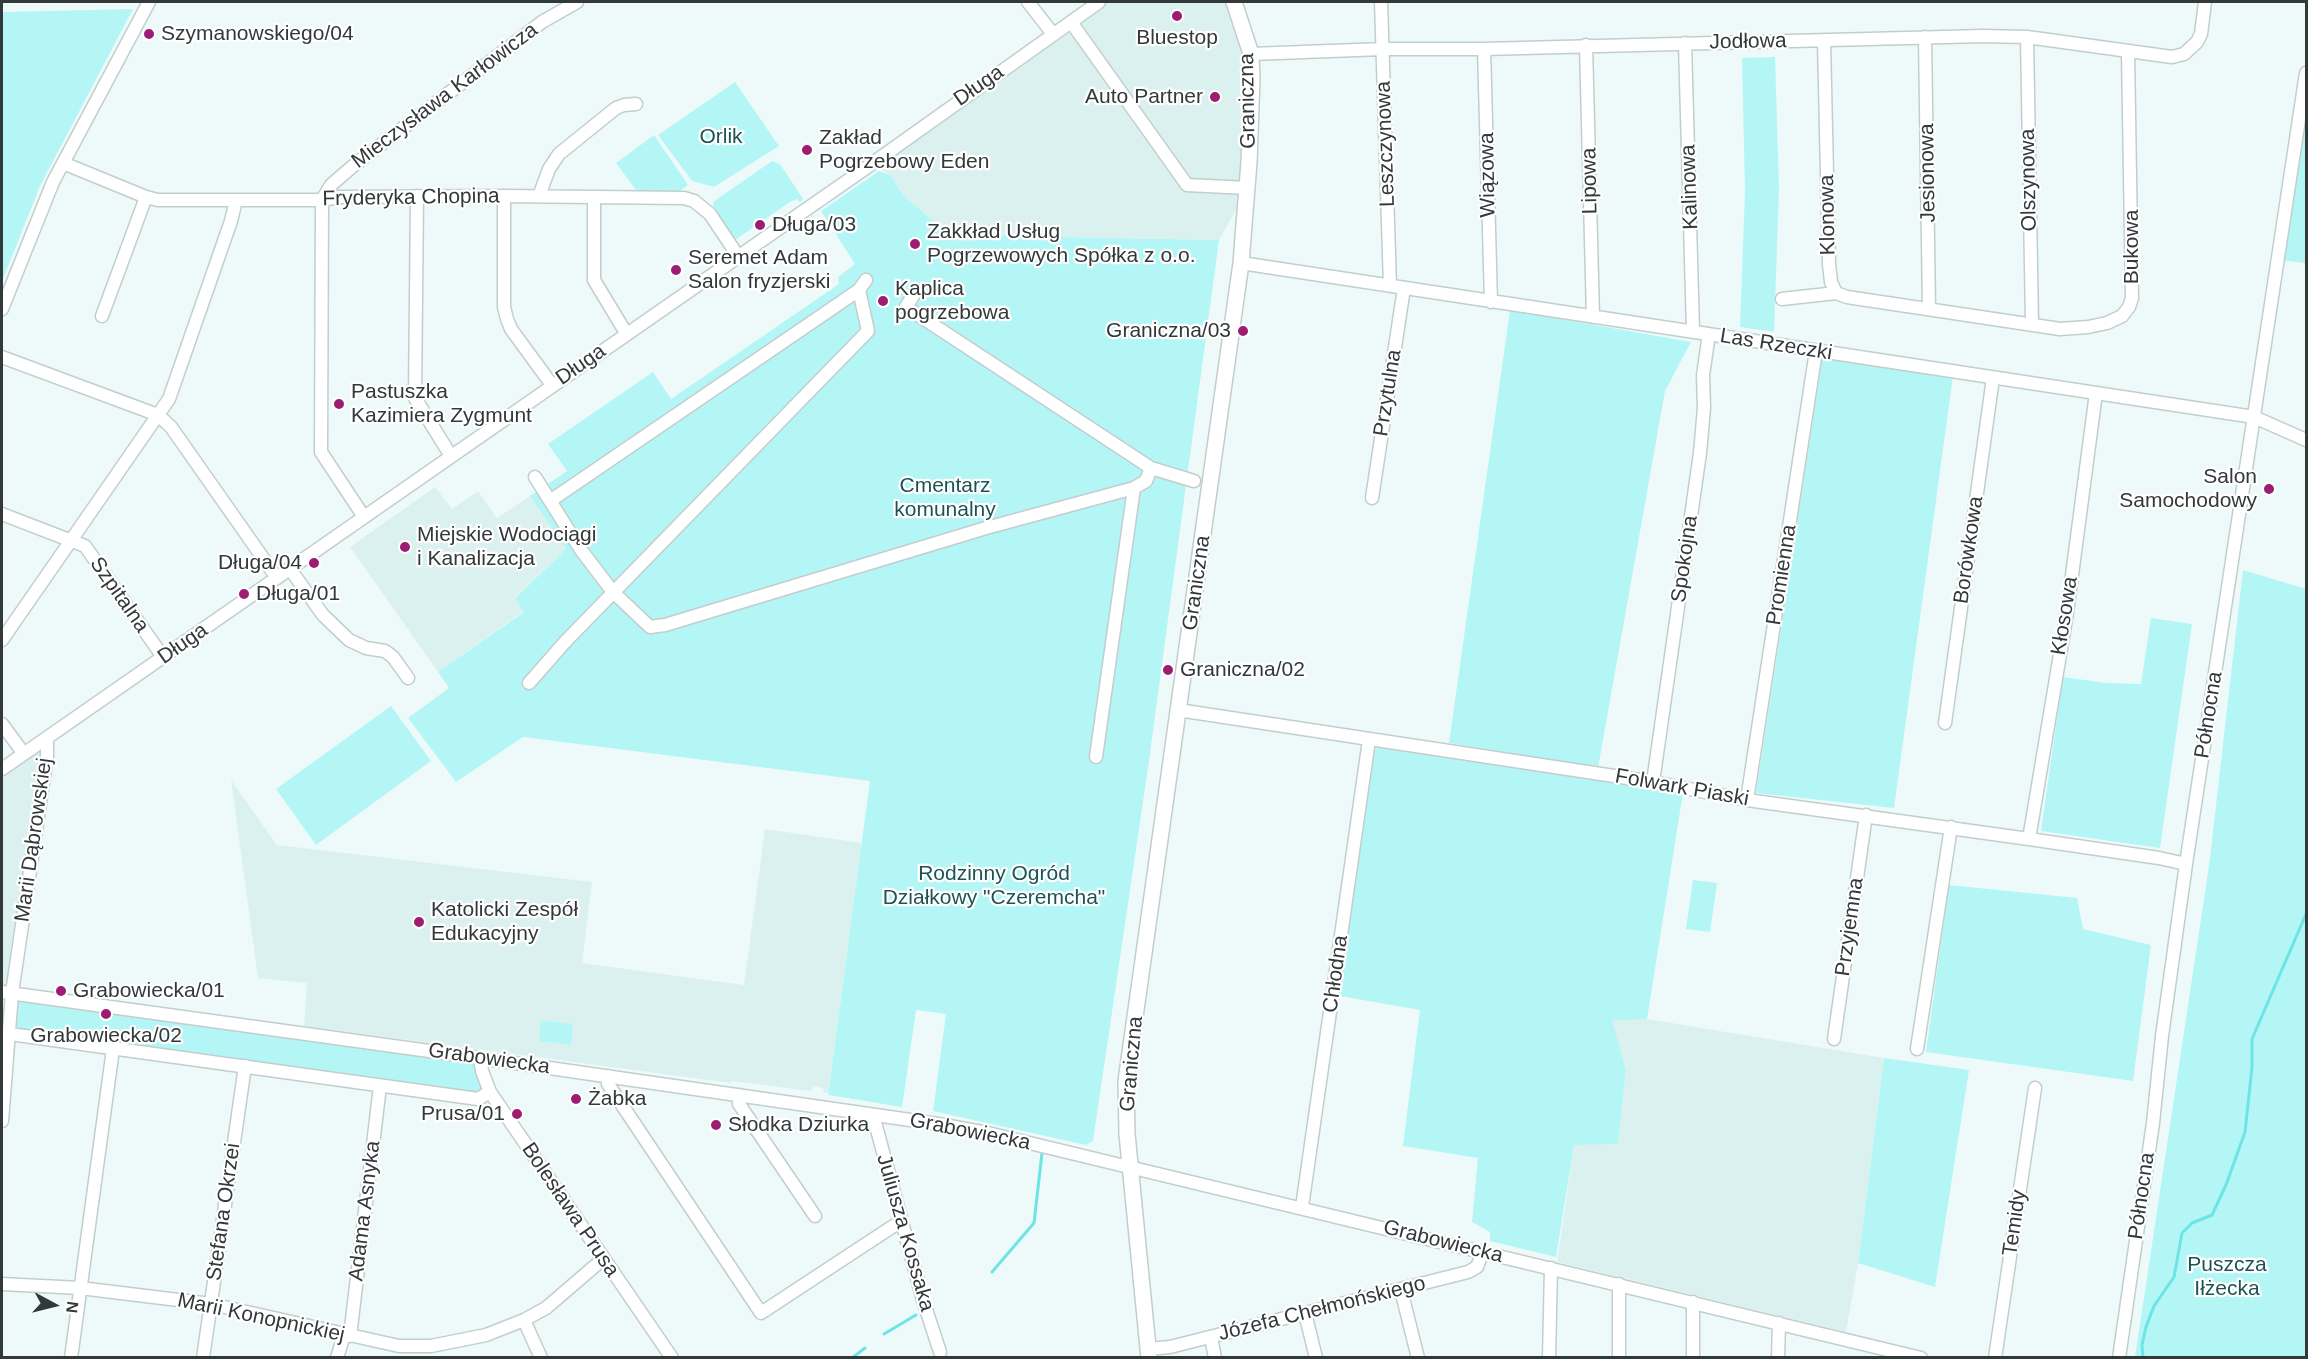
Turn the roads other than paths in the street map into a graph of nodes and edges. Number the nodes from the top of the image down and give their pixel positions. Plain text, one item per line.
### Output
1 (149, 2) edge
2 (577, 2) edge
3 (1028, 2) edge
4 (1099, 2) edge
5 (1234, 2) edge
6 (1381, 2) edge
7 (2205, 2) edge
8 (1071, 22) junction
9 (1053, 34) junction
10 (1924, 37) junction
11 (2027, 37) junction
12 (1824, 41) junction
13 (1685, 43) junction
14 (1586, 45) junction
15 (1383, 49) junction
16 (1484, 49) junction
17 (2128, 52) junction
18 (1251, 54) junction
19 (2307, 74) edge
20 (636, 104) dead end
21 (63, 163) junction
22 (1248, 188) junction
23 (417, 196) junction
24 (504, 196) junction
25 (539, 196) junction
26 (146, 197) junction
27 (594, 197) junction
28 (236, 200) junction
29 (322, 200) junction
30 (738, 256) junction
31 (1241, 263) junction
32 (1390, 286) junction
33 (1404, 288) junction
34 (1836, 293) junction
35 (914, 294) dead end
36 (1782, 299) dead end
37 (1491, 302) junction
38 (2, 309) edge
39 (1929, 309) junction
40 (102, 316) dead end
41 (1593, 317) junction
42 (2032, 324) junction
43 (1693, 332) junction
44 (626, 333) junction
45 (1709, 334) junction
46 (1816, 351) junction
47 (2, 357) edge
48 (1993, 378) junction
49 (552, 385) junction
50 (2096, 393) junction
51 (158, 415) junction
52 (2254, 417) junction
53 (2307, 440) edge
54 (451, 456) junction
55 (1151, 468) junction
56 (535, 477) dead end
57 (1194, 481) dead end
58 (1134, 488) junction
59 (1372, 498) dead end
60 (550, 501) junction
61 (2, 514) edge
62 (364, 517) junction
63 (71, 540) junction
64 (290, 569) junction
65 (277, 578) junction
66 (613, 592) junction
67 (2, 640) edge
68 (163, 657) junction
69 (408, 678) dead end
70 (529, 683) dead end
71 (1178, 710) junction
72 (1945, 723) dead end
73 (2, 724) edge
74 (47, 738) junction
75 (1369, 740) junction
76 (24, 754) junction
77 (1096, 757) dead end
78 (2, 769) edge
79 (1653, 782) junction
80 (1747, 800) junction
81 (1866, 815) junction
82 (1951, 827) junction
83 (2029, 839) junction
84 (2186, 864) junction
85 (7, 992) edge
86 (9, 1034) junction
87 (1833, 1039) dead end
88 (113, 1049) junction
89 (1917, 1049) dead end
90 (480, 1058) junction
91 (245, 1066) junction
92 (608, 1076) junction
93 (380, 1086) junction
94 (2035, 1088) dead end
95 (490, 1092) junction
96 (739, 1095) junction
97 (873, 1114) junction
98 (2, 1121) edge
99 (1130, 1166) junction
100 (1302, 1207) junction
101 (815, 1216) dead end
102 (901, 1221) junction
103 (1483, 1251) junction
104 (603, 1259) junction
105 (1551, 1268) junction
106 (2, 1284) edge
107 (1619, 1284) junction
108 (80, 1288) junction
109 (1401, 1290) junction
110 (1693, 1302) junction
111 (210, 1304) junction
112 (1305, 1313) junction
113 (524, 1320) junction
114 (1779, 1323) junction
115 (347, 1336) junction
116 (1211, 1337) junction
117 (431, 1352) edge
118 (940, 1352) dead end
119 (1149, 1353) edge
120 (1914, 1357) edge
121 (72, 1358) edge
122 (203, 1358) edge
123 (337, 1358) edge
124 (541, 1358) edge
125 (672, 1358) edge
126 (1215, 1358) edge
127 (1316, 1358) edge
128 (1418, 1358) edge
129 (1549, 1358) edge
130 (1619, 1358) edge
131 (1693, 1358) edge
132 (1778, 1358) edge
133 (1995, 1358) edge
134 (2119, 1358) edge

1 - 21 street
2 - 29 street, Mieczysława Karłowicza
3 - 9 street
4 - 8 street, Długa
5 - 18 main road, Graniczna
6 - 15 street, Leszczynowa
7 - 17 street, Jodłowa
8 - 9 street, Długa
8 - 22 street
9 - 30 street, Długa
10 - 11 street, Jodłowa
10 - 12 street, Jodłowa
10 - 39 street, Jesionowa
11 - 17 street, Jodłowa
11 - 42 street, Olszynowa
12 - 13 street, Jodłowa
12 - 34 street, Klonowa
13 - 14 street, Jodłowa
13 - 43 street, Kalinowa
14 - 16 street, Jodłowa
14 - 41 street, Lipowa
15 - 16 street, Jodłowa
15 - 18 street, Jodłowa
15 - 32 street, Leszczynowa
16 - 37 street, Wiązowa
17 - 42 street, Bukowa
18 - 22 main road, Graniczna
19 - 52 street, Północna
20 - 25 street
21 - 26 street, Fryderyka Chopina
21 - 38 street
22 - 31 main road, Graniczna
23 - 24 street, Fryderyka Chopina
23 - 29 street, Fryderyka Chopina
23 - 54 street
24 - 25 street, Fryderyka Chopina
24 - 49 street
25 - 27 street, Fryderyka Chopina
26 - 28 street, Fryderyka Chopina
26 - 40 street
27 - 30 street, Fryderyka Chopina
27 - 44 street
28 - 29 street, Fryderyka Chopina
28 - 51 street
29 - 62 street
30 - 44 street, Długa
31 - 32 street, Las Rzeczki
31 - 71 main road, Graniczna
32 - 33 street, Las Rzeczki
33 - 37 street, Las Rzeczki
33 - 59 street, Przytulna
34 - 36 street
34 - 39 street
35 - 55 street
37 - 41 street, Las Rzeczki
39 - 42 street, Bukowa
41 - 43 street, Las Rzeczki
43 - 45 street, Las Rzeczki
44 - 49 street, Długa
45 - 46 street, Las Rzeczki
45 - 79 street, Spokojna
46 - 48 street, Las Rzeczki
46 - 80 street, Promienna
47 - 51 street
48 - 50 street, Las Rzeczki
48 - 72 street, Borówkowa
49 - 54 street, Długa
50 - 52 street, Las Rzeczki
50 - 83 street, Kłosowa
51 - 63 street
51 - 65 street
52 - 53 street, Las Rzeczki
52 - 84 street, Północna
54 - 62 street, Długa
55 - 57 street
55 - 58 street
56 - 60 street
58 - 66 street
58 - 77 street
60 - 66 street
60 - 66 street
61 - 63 street, Szpitalna
62 - 64 street, Długa
63 - 67 street
63 - 68 street, Szpitalna
64 - 65 street, Długa
64 - 69 street
65 - 68 street, Długa
66 - 70 street
68 - 74 street, Długa
71 - 75 street, Folwark Piaski
71 - 99 main road, Graniczna
73 - 76 street
74 - 76 street, Długa
74 - 85 street, Marii Dąbrowskiej
75 - 79 street, Folwark Piaski
75 - 100 street, Chłodna
76 - 78 street, Długa
79 - 80 street, Folwark Piaski
80 - 81 street, Folwark Piaski
81 - 82 street, Folwark Piaski
81 - 87 street, Przyjemna
82 - 83 street, Folwark Piaski
82 - 89 street
83 - 84 street, Folwark Piaski
84 - 134 street, Północna
85 - 86 street, Marii Dąbrowskiej
85 - 90 street, Grabowiecka
86 - 88 street, Grabowiecka
86 - 98 street, Marii Dąbrowskiej
88 - 91 street, Grabowiecka
88 - 108 street
90 - 92 street, Grabowiecka
90 - 95 street, Bolesława Prusa
91 - 93 street, Grabowiecka
91 - 111 street, Stefana Okrzei
92 - 96 street, Grabowiecka
92 - 102 street
93 - 95 street, Grabowiecka
93 - 115 street, Adama Asnyka
94 - 133 street, Temidy
95 - 104 street, Bolesława Prusa
96 - 97 street, Grabowiecka
96 - 101 street
97 - 99 street, Grabowiecka
97 - 102 street, Juliusza Kossaka
99 - 100 street, Grabowiecka
99 - 119 main road, Graniczna
100 - 103 street, Grabowiecka
102 - 118 street, Juliusza Kossaka
103 - 105 street, Grabowiecka
103 - 109 street, Józefa Chełmońskiego
104 - 113 street, Marii Konopnickiej
104 - 125 street, Bolesława Prusa
105 - 107 street, Grabowiecka
105 - 129 street
106 - 108 street, Marii Konopnickiej
107 - 110 street, Grabowiecka
107 - 130 street
108 - 111 street, Marii Konopnickiej
108 - 121 street
109 - 112 street, Józefa Chełmońskiego
109 - 128 street
110 - 114 street, Grabowiecka
110 - 131 street
111 - 115 street, Marii Konopnickiej
111 - 122 street, Stefana Okrzei
112 - 116 street, Józefa Chełmońskiego
112 - 127 street
113 - 117 street, Marii Konopnickiej
113 - 124 street
114 - 120 street, Grabowiecka
114 - 132 street
115 - 117 street, Marii Konopnickiej
115 - 123 street, Adama Asnyka
116 - 119 street, Józefa Chełmońskiego
116 - 126 street

